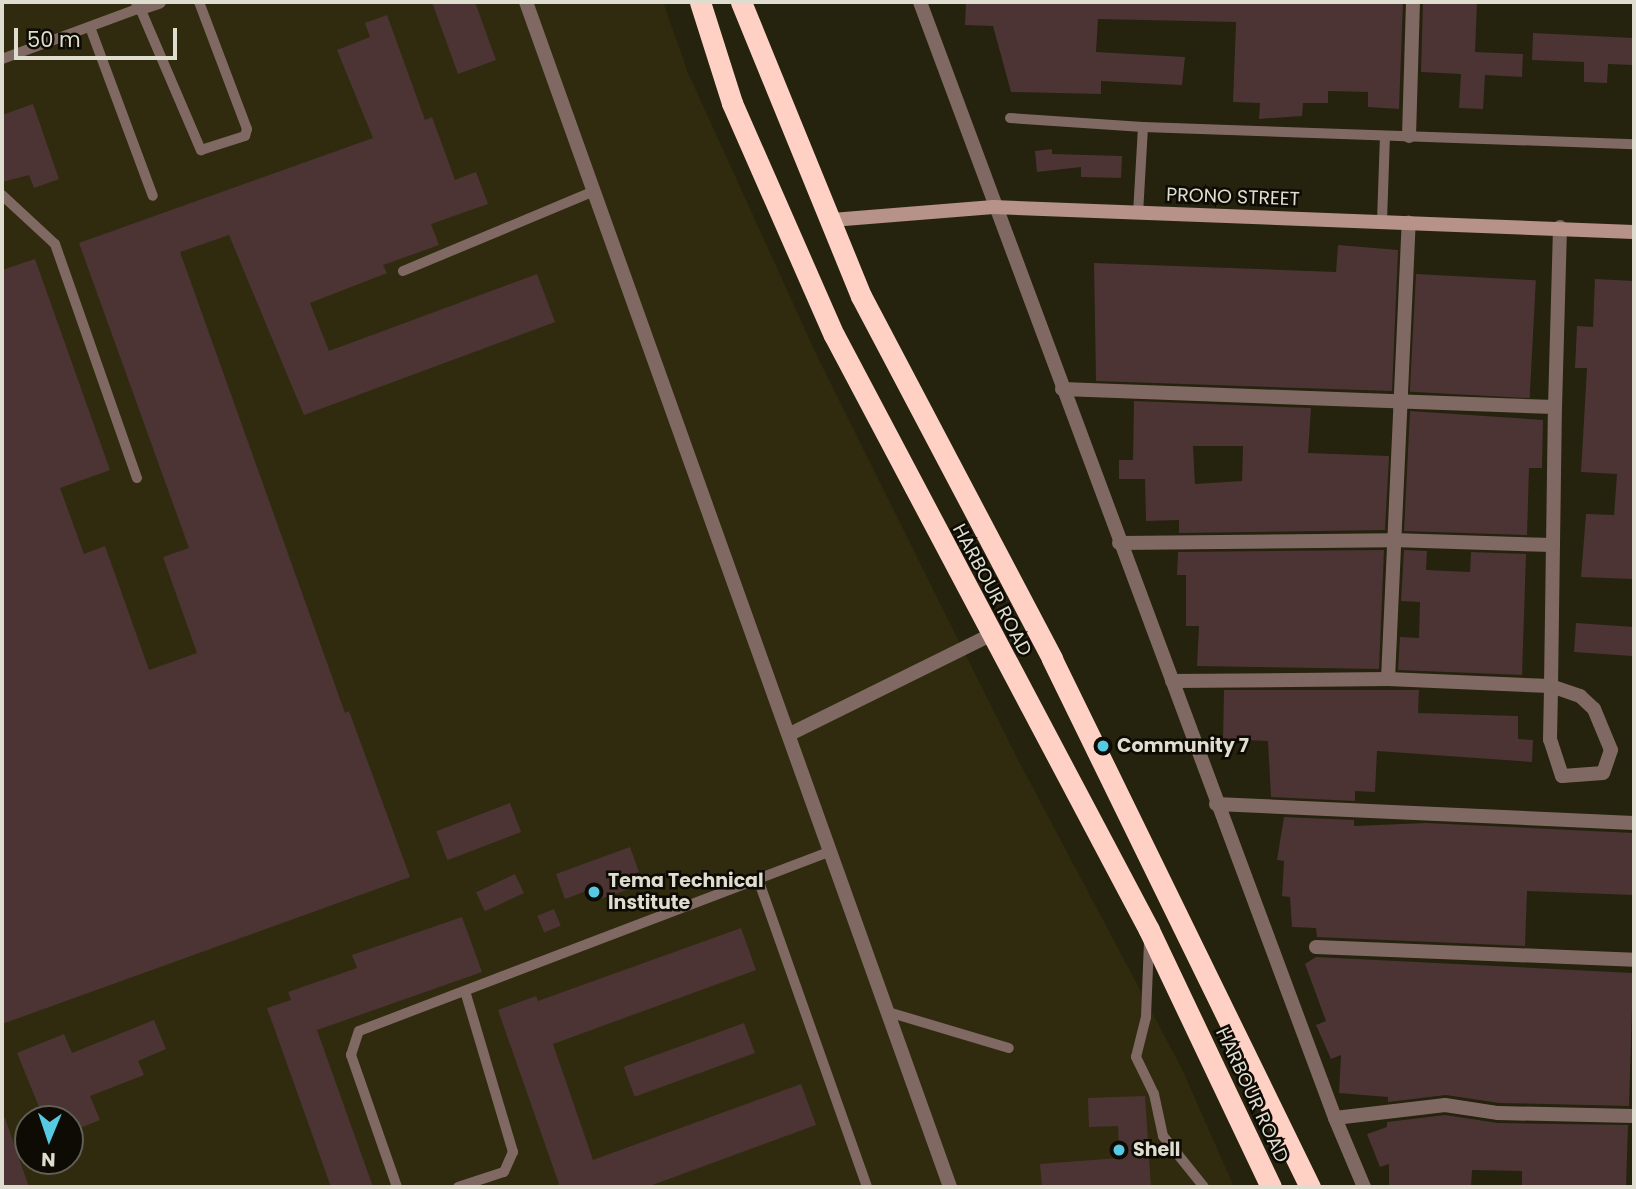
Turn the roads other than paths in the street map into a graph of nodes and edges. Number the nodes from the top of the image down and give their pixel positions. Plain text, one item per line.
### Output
1 (159, 2) edge
2 (200, 2) edge
3 (526, 2) edge
4 (700, 2) edge
5 (741, 2) edge
6 (920, 2) edge
7 (1413, 2) edge
8 (139, 5) edge
9 (90, 26) junction
10 (2, 59) edge
11 (1010, 117) dead end
12 (1143, 127) junction
13 (1385, 136) junction
14 (1409, 136) junction
15 (1634, 144) edge
16 (594, 191) junction
17 (2, 195) edge
18 (153, 196) dead end
19 (993, 207) junction
20 (1138, 214) junction
21 (832, 220) junction
22 (1382, 221) junction
23 (1409, 222) junction
24 (1560, 227) junction
25 (1634, 232) edge
26 (403, 271) dead end
27 (1062, 389) junction
28 (1401, 400) junction
29 (1555, 407) junction
30 (137, 478) dead end
31 (1392, 540) junction
32 (1119, 544) junction
33 (1553, 545) junction
34 (990, 635) junction
35 (1388, 679) junction
36 (1172, 681) junction
37 (1551, 686) junction
38 (790, 734) junction
39 (1216, 804) junction
40 (1634, 823) edge
41 (831, 851) junction
42 (758, 879) junction
43 (1149, 930) junction
44 (1317, 947) dead end
45 (1634, 960) edge
46 (465, 991) junction
47 (888, 1012) junction
48 (1009, 1048) dead end
49 (1634, 1116) edge
50 (1335, 1118) junction
51 (397, 1187) edge
52 (458, 1187) edge
53 (867, 1187) edge
54 (950, 1187) edge
55 (1204, 1187) edge
56 (1271, 1187) edge
57 (1310, 1187) edge
58 (1364, 1187) edge

1 - 8 street
2 - 8 lane
3 - 16 street
4 - 34 highway, HARBOUR ROAD
5 - 21 highway, HARBOUR ROAD
6 - 19 street
7 - 14 street
8 - 9 lane
9 - 10 lane
9 - 18 lane
11 - 12 lane
12 - 13 lane
12 - 20 lane
13 - 14 lane
13 - 22 lane
14 - 15 lane
16 - 26 lane
16 - 38 street
17 - 30 lane
19 - 20 street, PRONO STREET
19 - 21 street, PRONO STREET
19 - 27 street
20 - 22 street, PRONO STREET
21 - 57 highway, HARBOUR ROAD
22 - 23 street, PRONO STREET
23 - 24 street, PRONO STREET
23 - 28 street
24 - 25 street, PRONO STREET
24 - 29 street
27 - 28 street
27 - 32 street
28 - 29 street
28 - 31 street
29 - 33 street
31 - 32 street
31 - 33 street
31 - 35 street
32 - 36 street
33 - 37 street
34 - 38 street
34 - 43 highway, HARBOUR ROAD
35 - 36 street
35 - 37 street
36 - 39 street
37 - 37 street
38 - 41 street
39 - 40 street
39 - 50 street
41 - 42 lane
41 - 47 street
42 - 46 lane
42 - 53 lane
43 - 55 lane
43 - 56 highway, HARBOUR ROAD
44 - 45 street
46 - 51 lane
46 - 52 lane
47 - 48 lane
47 - 54 street
49 - 50 street
50 - 58 street

